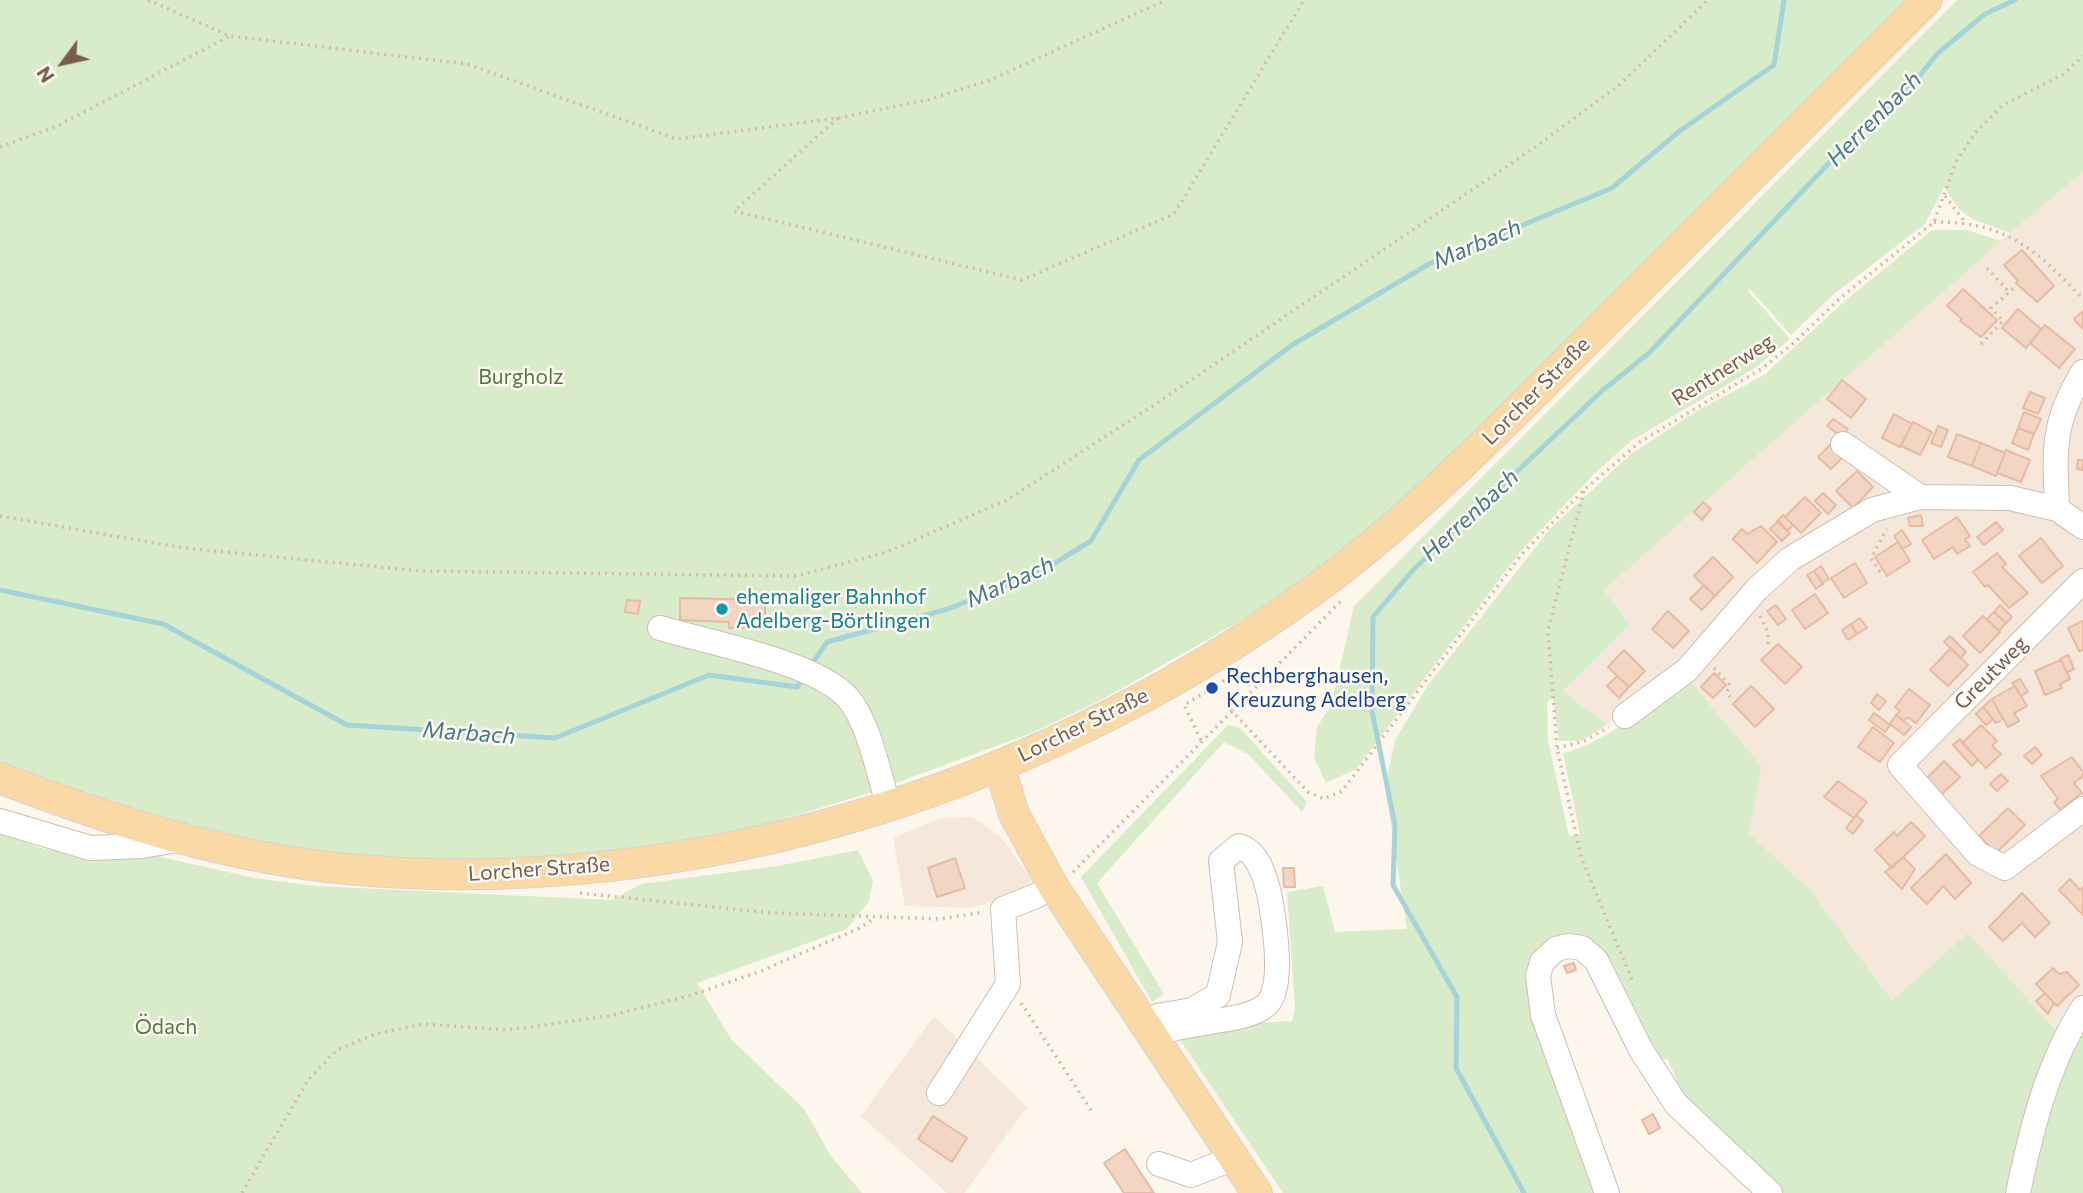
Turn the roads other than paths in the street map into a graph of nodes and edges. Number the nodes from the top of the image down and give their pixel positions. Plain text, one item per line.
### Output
1 (1927, 0) edge
2 (2083, 372) edge
3 (1843, 444) dead end
4 (1920, 497) junction
5 (2057, 509) junction
6 (2083, 527) edge
7 (2083, 581) edge
8 (660, 628) dead end
9 (1625, 716) road end
10 (999, 765) junction
11 (0, 778) edge
12 (889, 807) junction
13 (2083, 809) edge
14 (0, 821) edge
15 (183, 839) junction
16 (1062, 880) junction
17 (2083, 1008) edge
18 (1149, 1030) junction
19 (939, 1093) dead end
20 (1234, 1158) junction
21 (1158, 1164) dead end
22 (1257, 1193) edge
23 (1607, 1193) edge
24 (1770, 1193) edge
25 (2018, 1193) edge

1 - 10 main road, Lorcher Straße
2 - 5 street
3 - 4 street
4 - 5 street
4 - 9 street
5 - 6 street
7 - 13 street, Greutweg
8 - 12 street
10 - 12 main road, Lorcher Straße
10 - 16 main road
11 - 15 main road, Lorcher Straße
12 - 15 main road, Lorcher Straße
14 - 15 street
16 - 18 main road
16 - 19 street
17 - 25 street
18 - 18 street
18 - 20 main road
20 - 21 street
20 - 22 main road
23 - 24 street

